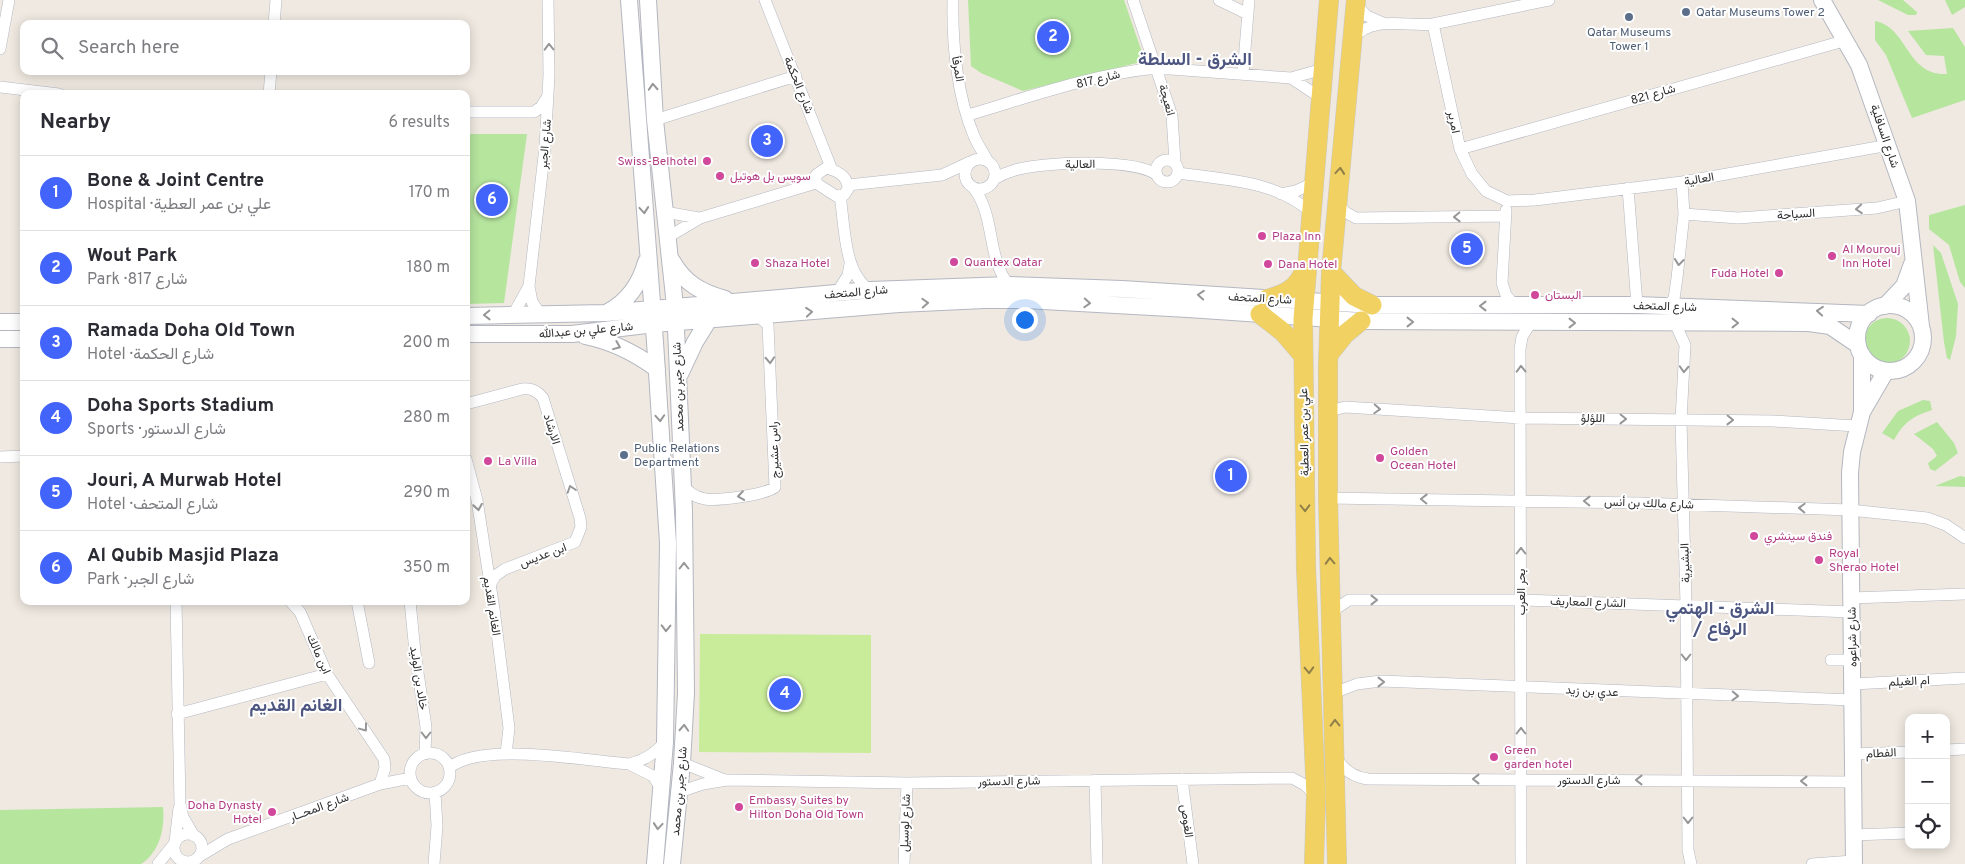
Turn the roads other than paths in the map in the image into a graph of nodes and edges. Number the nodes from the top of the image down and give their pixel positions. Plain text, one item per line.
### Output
1 (9, 0) edge
2 (276, 0) edge
3 (548, 0) edge
4 (629, 0) edge
5 (648, 0) edge
6 (765, 0) edge
7 (952, 0) edge
8 (1133, 0) edge
9 (1218, 0) edge
10 (1249, 0) edge
11 (1330, 0) edge
12 (1549, 0) edge
13 (1822, 0) edge
14 (1827, 0) edge
15 (1356, 2) edge
16 (1248, 14) junction
17 (1833, 18) junction
18 (274, 20) edge
19 (1384, 23) junction
20 (1433, 24) junction
21 (1353, 38) junction
22 (1847, 40) junction
23 (0, 49) edge
24 (1157, 68) junction
25 (1324, 69) junction
26 (1243, 74) junction
27 (271, 75) edge
28 (796, 76) junction
29 (1291, 78) junction
30 (0, 87) edge
31 (25, 90) edge
32 (269, 90) edge
33 (548, 94) junction
34 (1321, 98) junction
35 (470, 112) edge
36 (534, 112) junction
37 (968, 116) junction
38 (655, 120) junction
39 (546, 130) junction
40 (974, 137) junction
41 (1889, 145) junction
42 (1460, 150) junction
43 (970, 162) junction
44 (989, 162) junction
45 (1169, 165) junction
46 (1142, 168) junction
47 (1017, 169) junction
48 (832, 170) junction
49 (942, 175) junction
50 (1157, 175) junction
51 (993, 181) junction
52 (1315, 182) junction
53 (1682, 182) junction
54 (816, 183) junction
55 (848, 185) junction
56 (971, 186) junction
57 (1628, 188) junction
58 (1281, 194) junction
59 (840, 196) junction
60 (1507, 201) junction
61 (1906, 201) junction
62 (1338, 203) junction
63 (985, 207) junction
64 (665, 212) junction
65 (1312, 213) junction
66 (1684, 214) junction
67 (1505, 216) junction
68 (700, 218) junction
69 (668, 237) junction
70 (648, 256) junction
71 (670, 257) junction
72 (850, 262) junction
73 (1306, 262) junction
74 (1913, 262) junction
75 (997, 264) junction
76 (1331, 272) junction
77 (988, 285) junction
78 (1009, 285) junction
79 (529, 286) junction
80 (870, 290) junction
81 (838, 293) junction
82 (735, 303) junction
83 (1372, 305) junction
84 (1514, 305) junction
85 (1637, 305) junction
86 (1667, 306) junction
87 (1885, 306) junction
88 (1264, 307) junction
89 (1316, 310) junction
90 (606, 313) junction
91 (676, 314) junction
92 (1869, 314) junction
93 (513, 315) junction
94 (541, 315) junction
95 (470, 316) edge
96 (653, 316) junction
97 (758, 316) junction
98 (708, 321) junction
99 (1361, 321) junction
100 (0, 322) edge
101 (20, 322) edge
102 (1531, 322) junction
103 (1675, 323) junction
104 (1921, 326) junction
105 (470, 334) edge
106 (572, 334) junction
107 (0, 339) edge
108 (20, 339) edge
109 (1860, 350) junction
110 (1302, 354) junction
111 (1328, 354) junction
112 (657, 369) junction
113 (1886, 371) junction
114 (677, 381) junction
115 (470, 404) edge
116 (1329, 411) junction
117 (1521, 418) junction
118 (1860, 419) junction
119 (1682, 420) junction
120 (20, 456) edge
121 (0, 457) edge
122 (470, 475) edge
123 (682, 482) junction
124 (1328, 498) junction
125 (1521, 500) junction
126 (1682, 504) junction
127 (1850, 510) junction
128 (1329, 530) junction
129 (578, 536) joint
130 (1965, 538) edge
131 (486, 562) junction
132 (505, 569) junction
133 (489, 587) junction
134 (1965, 594) edge
135 (1521, 600) junction
136 (176, 605) edge
137 (294, 605) edge
138 (358, 605) edge
139 (410, 605) edge
140 (1686, 605) junction
141 (1851, 605) junction
142 (1332, 616) junction
143 (1831, 660) dead end
144 (1852, 660) junction
145 (370, 663) dead end
146 (327, 674) junction
147 (1965, 678) edge
148 (1852, 684) junction
149 (1521, 688) junction
150 (1334, 693) junction
151 (1686, 695) junction
152 (1852, 700) junction
153 (177, 714) junction
154 (665, 742) junction
155 (1965, 749) edge
156 (1950, 750) edge
157 (1905, 752) edge
158 (425, 754) junction
159 (506, 754) junction
160 (1852, 754) junction
161 (1335, 755) junction
162 (1313, 762) junction
163 (682, 763) junction
164 (630, 764) junction
165 (449, 768) junction
166 (410, 778) junction
167 (1292, 778) junction
168 (1182, 779) junction
169 (727, 780) junction
170 (1095, 780) junction
171 (1521, 780) junction
172 (1687, 781) junction
173 (1852, 782) junction
174 (907, 783) junction
175 (380, 784) junction
176 (662, 790) junction
177 (435, 792) junction
178 (680, 792) junction
179 (1316, 796) junction
180 (180, 804) junction
181 (1905, 833) edge
182 (1853, 835) junction
183 (196, 837) junction
184 (228, 839) junction
185 (175, 843) junction
186 (196, 860) edge
187 (178, 862) edge
188 (1854, 862) edge
189 (158, 864) edge
190 (434, 864) edge
191 (655, 864) edge
192 (672, 864) edge
193 (904, 864) edge
194 (1098, 864) edge
195 (1193, 864) edge
196 (1314, 864) edge
197 (1337, 864) edge
198 (1521, 864) edge
199 (1691, 864) edge
200 (1812, 864) edge

1 - 23 street
2 - 18 street
33 -> 3 street, شارع الجبر
4 -> 70 street
38 -> 5 street, شارع جبر بن محمد
6 - 28 street, شارع الحكمة
7 - 37 street, المرفأ
8 - 24 street, انعيجة
9 - 16 street
10 - 16 street
11 - 25 main road, علي بن عمر العطية
11 - 89 main road
12 - 20 street
13 - 17 street, شارع السافلية
14 - 17 street, شارع السافلية
15 - 19 street
15 - 21 main road, علي بن عمر العطية
16 - 26 street
17 - 22 street, شارع السافلية
19 - 20 street
19 - 21 street
20 - 42 street, امرير
62 -> 21 main road, علي بن عمر العطية
22 - 41 street, شارع السافلية
22 - 42 street, شارع 821
24 - 26 street, شارع 817
24 - 37 street, شارع 817
24 - 45 street, انعيجة
25 - 29 street, شارع 817
25 - 34 main road, علي بن عمر العطية
26 - 29 street, شارع 817
27 - 32 street
28 - 38 street
28 - 48 street, شارع الحكمة
29 - 34 street, شارع 817
30 - 31 street
33 - 36 street
33 - 39 street, شارع الجبر
34 - 52 main road, علي بن عمر العطية
35 - 36 street
36 - 39 street
37 - 40 street, المرفأ
38 - 64 street, شارع جبر بن محمد
39 - 79 street, شارع الجبر
40 - 43 street, المرفأ
40 - 44 street, المرفأ
41 - 53 street, العالية
41 - 61 street, شارع السافلية
42 - 60 street, امرير
43 - 44 street
43 - 49 street
43 - 56 street
44 - 47 street, العالية
44 - 51 street
45 - 46 street, العالية
45 - 50 street
45 - 50 street
45 - 58 street, العالية
46 - 47 street, العالية
46 - 50 street, العالية
47 - 51 street, العالية
48 - 54 street
48 - 55 street
49 - 55 street
49 - 56 street
51 - 56 street
51 - 63 street
52 - 58 street
52 - 65 main road, علي بن عمر العطية
53 - 57 street, العالية
53 - 66 street
54 - 59 street
54 - 68 street
55 - 59 street
56 - 63 street
57 - 60 street, العالية
57 - 85 street
58 - 65 street, العالية
59 - 72 street
60 - 67 street
61 -> 66 street, السياحة
61 - 74 street, شارع السافلية
67 -> 62 street
62 - 76 main road, علي بن عمر العطية
63 - 75 street
64 - 68 street
64 - 69 street, شارع جبر بن محمد
65 - 73 main road, علي بن عمر العطية
66 -> 86 street
67 - 84 street
68 - 69 street
69 - 71 street, شارع جبر بن محمد
70 - 90 street
70 - 96 street
71 - 82 street
71 - 91 street, شارع جبر بن محمد
72 - 80 street
72 - 81 street
73 - 88 main road
73 - 89 main road, علي بن عمر العطية
74 - 87 street, شارع السافلية
74 - 104 street, شارع السافلية
75 - 77 street
75 - 78 street
76 - 83 main road
76 - 89 main road, علي بن عمر العطية
77 - 78 street, شارع المتحف
77 - 80 street, شارع المتحف
88 -> 78 street, شارع المتحف
79 - 93 street, شارع الجبر
79 - 94 street, شارع الجبر
80 - 81 street, شارع المتحف
81 - 82 street, شارع المتحف
82 - 91 street, شارع المتحف
84 -> 83 street, شارع المتحف
83 - 89 street, شارع المتحف
84 - 85 street, شارع المتحف
85 - 86 street, شارع المتحف
92 -> 86 street, شارع المتحف
87 - 92 street
87 - 104 street
88 - 89 street, شارع المتحف
97 -> 88 street, شارع المتحف
88 - 110 main road
89 - 99 street, شارع المتحف
89 - 110 main road, علي بن عمر العطية
89 - 111 main road, علي بن عمر العطية
89 - 128 main road
90 - 94 street, شارع علي بن عبدالله
90 - 96 street, شارع علي بن عبدالله
91 - 96 street, شارع علي بن عبدالله
91 - 98 street, شارع المتحف
91 - 114 street, شارع جبر بن محمد
92 - 109 street
93 - 94 street, شارع علي بن عبدالله
93 -> 95 street, شارع علي بن عبدالله
96 - 106 street, شارع علي بن عبدالله
96 - 112 street, شارع جبر بن محمد
97 - 98 street, شارع المتحف
97 -> 123 street, راس عشيرج
98 - 114 street
99 -> 102 street, شارع المتحف
99 - 111 main road
100 - 101 street
102 -> 103 street, شارع المتحف
117 -> 102 street, بحر العرب
103 -> 109 street, شارع المتحف
103 -> 119 street, البشيرية
104 - 113 street
105 - 106 street, شارع علي بن عبدالله
106 -> 112 street
107 - 108 street
109 - 113 street
109 - 118 street, شارع شراعوه
110 -> 162 main road, علي بن عمر العطية
111 - 116 main road, علي بن عمر العطية
112 -> 154 street, شارع جبر بن محمد
113 - 118 street, شارع شراعوه
114 - 123 street, شارع جبر بن محمد
129 -> 115 street, الارشاد
116 -> 117 street, اللؤلؤ
116 - 124 main road, علي بن عمر العطية
117 -> 119 street, اللؤلؤ
117 - 125 street, بحر العرب
119 -> 118 street, اللؤلؤ
118 - 127 street, شارع شراعوه
119 - 126 street, البشيرية
120 - 121 street
122 -> 131 street, الغانم القديم
163 -> 123 street, شارع جبر بن محمد
125 -> 124 street, شارع مالك بن أنس
124 - 128 main road, علي بن عمر العطية
126 -> 125 street, شارع مالك بن أنس
135 -> 125 street, بحر العرب
127 -> 126 street, شارع مالك بن أنس
126 - 140 street, البشيرية
127 - 130 street, شارع مالك بن أنس
127 - 141 street, شارع شراعوه
142 -> 128 main road, علي بن عمر العطية
129 - 132 street, ابن عديس
131 - 132 street, ابن عديس
131 - 133 street, الغانم القديم
132 - 133 street, ابن عديس
133 - 159 street, الغانم القديم
134 - 141 street, الشارع المعاريف
135 - 140 street, الشارع المعاريف
142 -> 135 street, الشارع المعاريف
135 - 149 street, بحر العرب
136 - 153 street
137 - 146 street, ابن مالك
138 - 145 street
139 -> 158 street, خالد بن الوليد
140 - 141 street, الشارع المعاريف
140 -> 151 street, البشيرية
141 - 144 street, شارع شراعوه
142 - 150 main road, علي بن عمر العطية
143 - 144 street
144 - 148 street, شارع شراعوه
146 - 153 street
146 -> 175 street, ابن مالك
147 - 148 street, ام الغيلم
148 - 152 street, شارع شراعوه
150 -> 149 street, عدي بن زيد
149 - 151 street, عدي بن زيد
171 -> 149 street, بحر العرب
161 -> 150 main road, علي بن عمر العطية
151 -> 152 street, عدي بن زيد
151 - 172 street, البشيرية
152 - 160 street, شارع شراعوه
153 - 180 street
154 - 164 street
154 - 176 street, شارع جبر بن محمد
155 - 156 street
157 - 160 street, الفطام
158 - 165 street
158 - 166 street
159 - 164 street
159 - 165 street
160 - 173 street, شارع شراعوه
171 -> 161 street, شارع الدستور
161 - 197 main road, علي بن عمر العطية
162 - 167 street
162 - 179 main road, علي بن عمر العطية
163 - 169 street, شارع الدستور
163 - 178 street, شارع جبر بن محمد
164 - 176 street
165 - 177 street
166 - 175 street, شارع المحــار
166 - 177 street
167 - 168 street, شارع الدستور
167 - 179 street
168 - 170 street, شارع الدستور
168 - 195 street, الغوص
169 - 174 street, شارع الدستور
169 - 178 street, شارع الدستور
170 - 174 street, شارع الدستور
170 - 194 street
172 -> 171 street, شارع الدستور
171 - 198 street, بحر العرب
173 -> 172 street, شارع الدستور
172 -> 199 street, البشيرية
173 - 182 street, شارع شراعوه
174 - 193 street, شارع لوسيل
175 - 184 street, شارع المحــار
176 -> 191 street, شارع جبر بن محمد
177 - 190 street
178 - 192 street, شارع جبر بن محمد
179 - 196 main road, علي بن عمر العطية
180 - 183 street
180 - 185 street
181 - 182 street
182 - 188 street, شارع شراعوه
183 - 184 street, شارع المحــار
183 - 185 street
183 - 186 street
184 - 186 street, شارع المحــار
185 - 187 street
185 - 189 street
186 - 187 street
188 - 200 street

